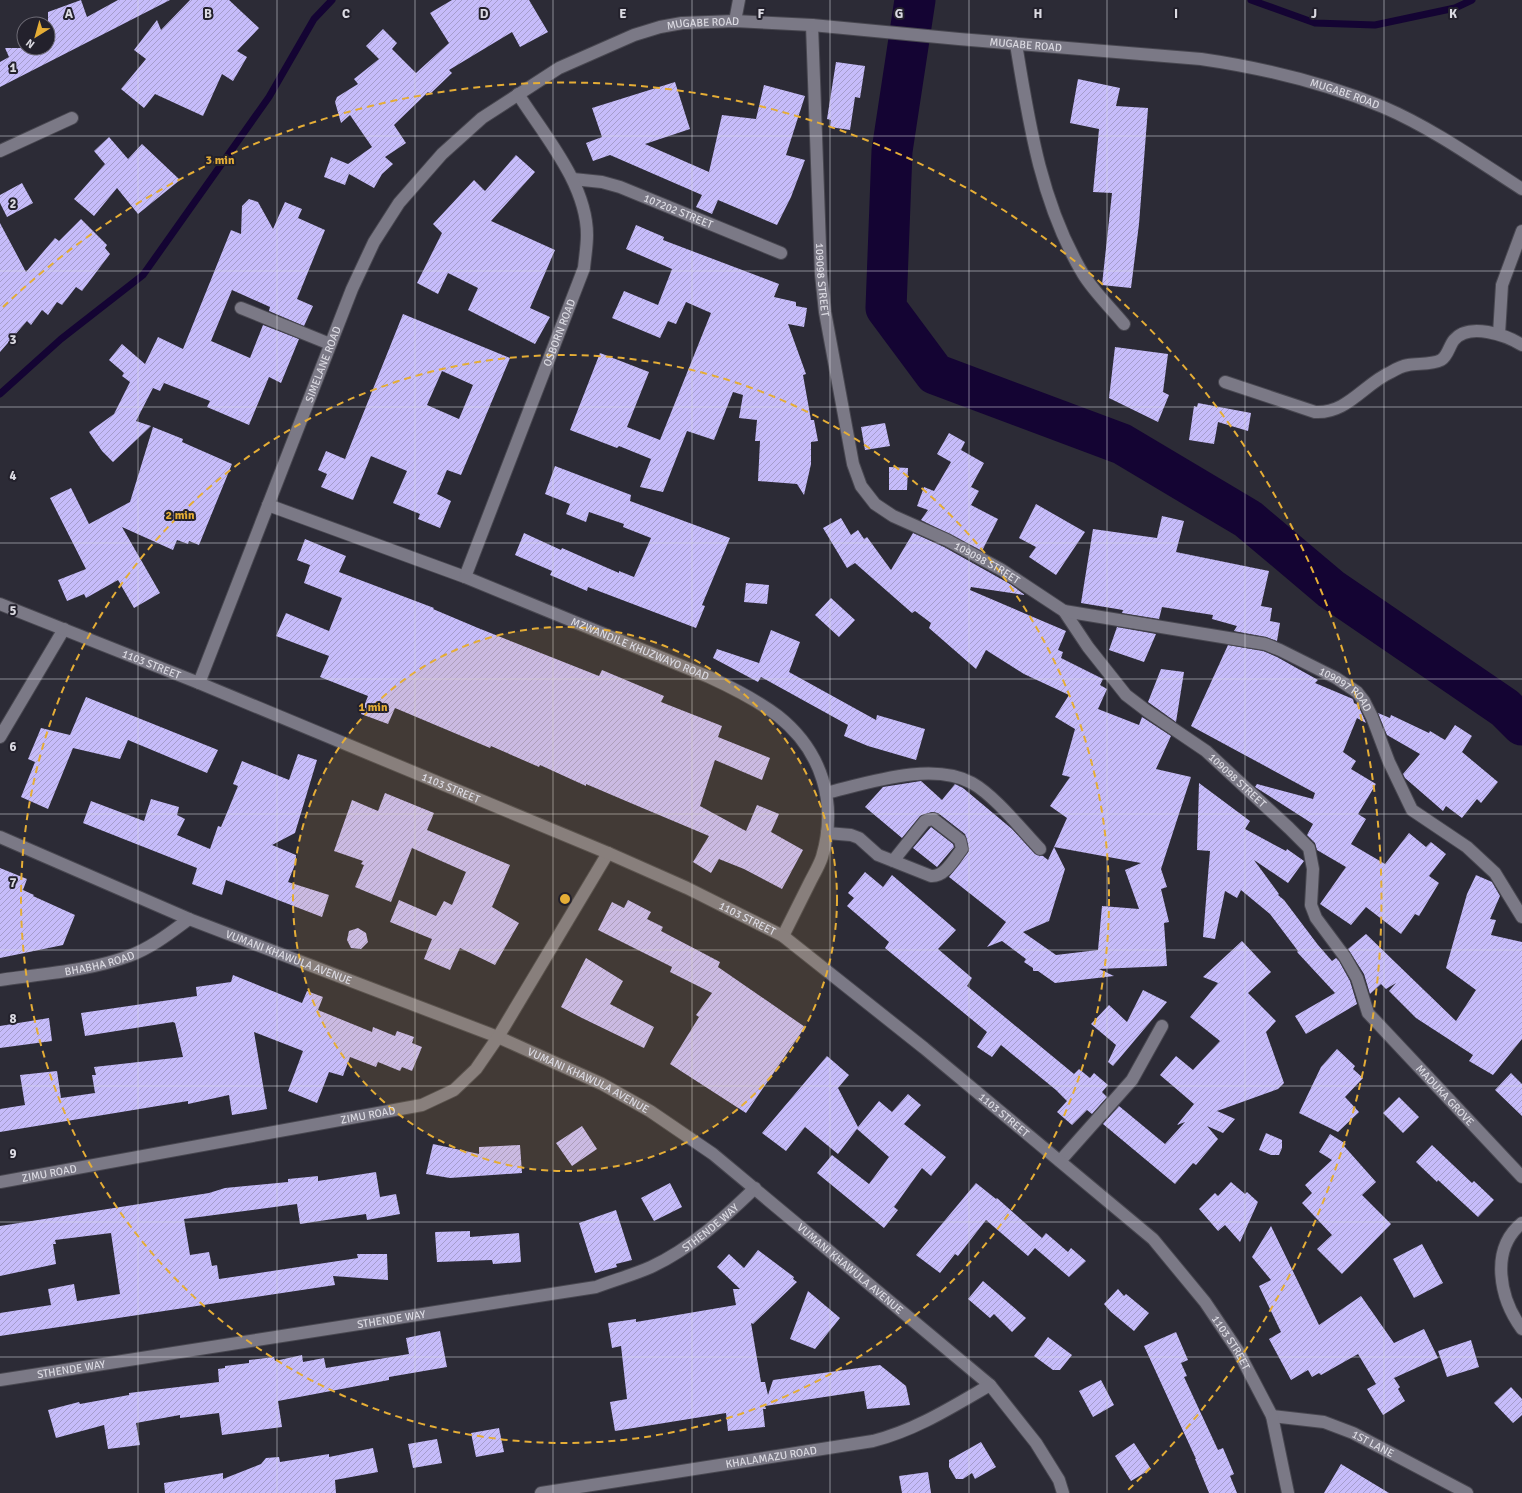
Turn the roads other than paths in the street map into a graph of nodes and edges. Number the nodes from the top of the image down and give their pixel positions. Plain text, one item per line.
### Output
1 (739, 0) edge
2 (735, 21) junction
3 (812, 25) junction
4 (1016, 44) junction
5 (518, 94) junction
6 (72, 118) dead end
7 (0, 151) edge
8 (573, 179) junction
9 (1522, 189) edge
10 (1522, 231) edge
11 (781, 253) dead end
12 (241, 308) dead end
13 (1124, 324) dead end
14 (1499, 334) junction
15 (330, 344) junction
16 (1522, 345) edge
17 (1225, 382) dead end
18 (268, 505) junction
19 (465, 577) junction
20 (0, 604) edge
21 (1064, 611) junction
22 (64, 629) junction
23 (199, 683) junction
24 (0, 738) edge
25 (826, 793) junction
26 (827, 833) junction
27 (0, 837) edge
28 (1040, 849) dead end
29 (608, 853) junction
30 (894, 861) junction
31 (1522, 917) edge
32 (189, 919) junction
33 (783, 936) junction
34 (0, 980) edge
35 (1368, 1013) joint
36 (1162, 1026) dead end
37 (498, 1037) junction
38 (1060, 1161) junction
39 (1522, 1177) edge
40 (0, 1182) edge
41 (755, 1188) junction
42 (1522, 1223) edge
43 (1522, 1329) edge
44 (0, 1380) edge
45 (990, 1385) junction
46 (1272, 1416) junction
47 (540, 1493) edge
48 (1063, 1493) edge
49 (1288, 1493) edge
50 (1467, 1493) edge

1 - 2 street
2 - 3 street, MUGABE ROAD
2 - 5 street, MUGABE ROAD
3 - 4 street, MUGABE ROAD
3 - 21 street, 109098 STREET
4 - 9 street, MUGABE ROAD
4 - 13 street
5 - 8 street, OSBORN ROAD
5 - 15 street, SIMELANE ROAD
6 - 7 street
8 - 11 street, 107202 STREET
8 - 19 street, OSBORN ROAD
10 - 14 street
12 - 15 street
14 - 16 street
14 - 17 street
15 - 18 street, SIMELANE ROAD
18 - 19 street, MZWANDILE KHUZWAYO ROAD
18 - 23 street, SIMELANE ROAD
19 - 25 street, MZWANDILE KHUZWAYO ROAD
20 - 22 street, 1103 STREET
21 - 31 street, 109097 ROAD
21 - 35 street, 109098 STREET
22 - 23 street, 1103 STREET
22 - 24 street
23 - 29 street, 1103 STREET
25 - 26 street, MZWANDILE KHUZWAYO ROAD
25 - 28 street
26 - 30 street
26 - 33 street, MZWANDILE KHUZWAYO ROAD
27 - 32 street, VUMANI KHAWULA AVENUE
29 - 33 street, 1103 STREET
29 - 37 street, ZIMU ROAD
30 - 30 street
32 - 34 street, BHABHA ROAD
32 - 37 street, VUMANI KHAWULA AVENUE
33 - 38 street, 1103 STREET
35 - 39 street, MADUKA GROVE
36 - 38 street
37 - 40 street, ZIMU ROAD
37 - 41 street, VUMANI KHAWULA AVENUE
38 - 46 street, 1103 STREET
41 - 44 street, STHENDE WAY
41 - 45 street, VUMANI KHAWULA AVENUE
42 - 43 street
45 - 47 street, KHALAMAZU ROAD
45 - 48 street, VUMANI KHAWULA AVENUE
46 - 49 street, 1103 STREET
46 - 50 street, 1ST LANE

